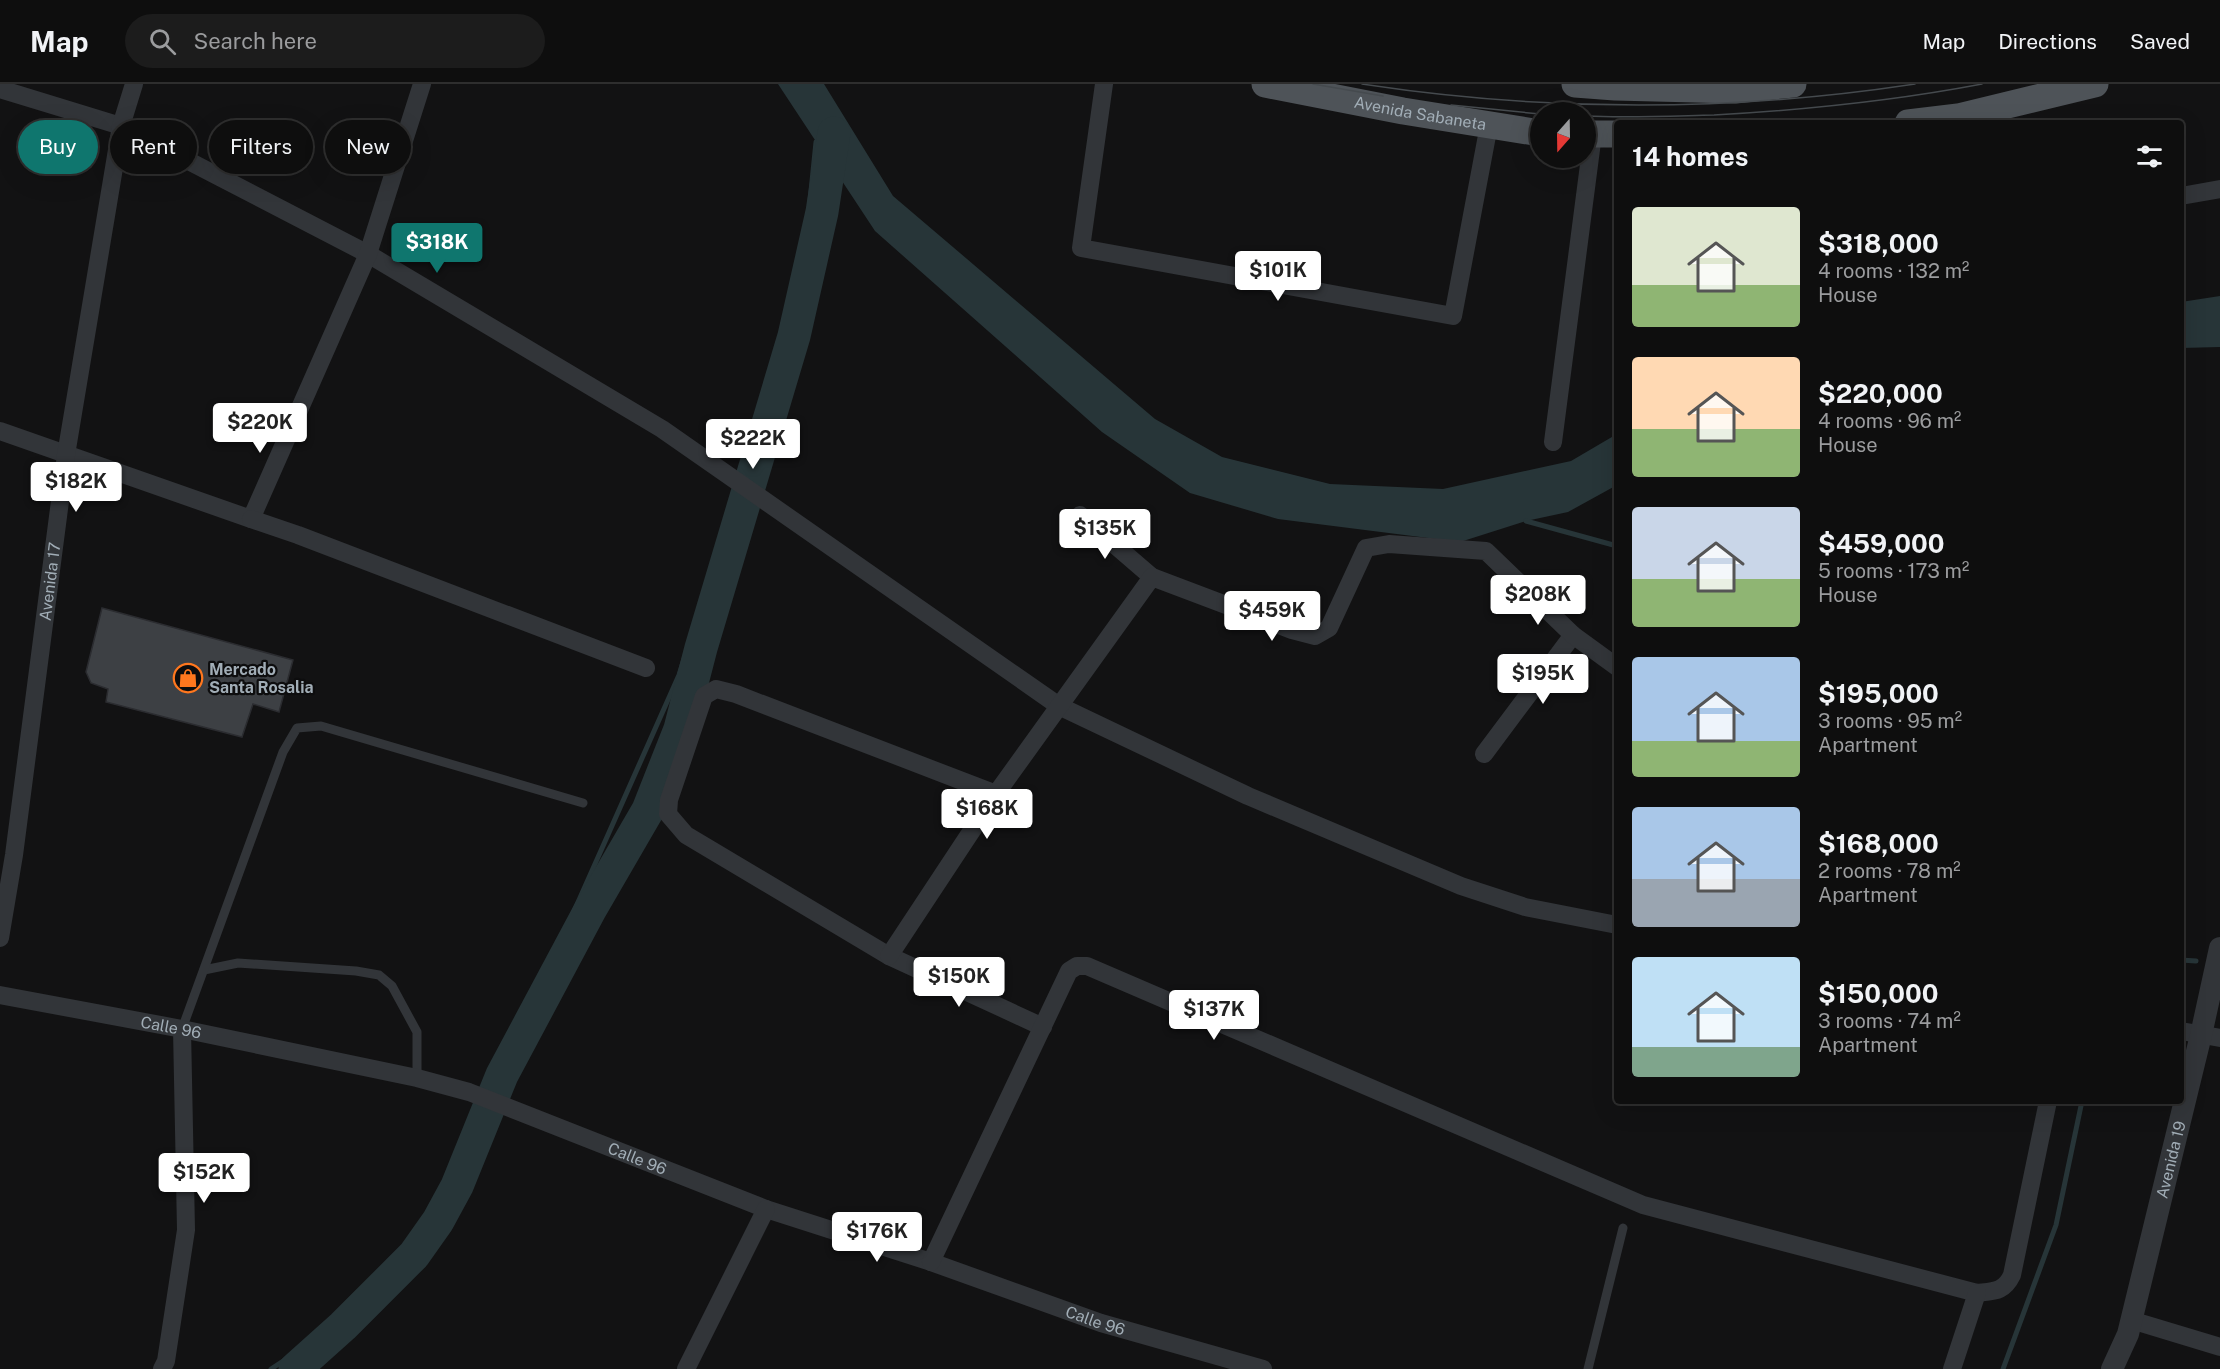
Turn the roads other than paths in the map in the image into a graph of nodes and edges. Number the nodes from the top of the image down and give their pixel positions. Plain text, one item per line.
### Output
1 (134, 84) edge
2 (422, 84) edge
3 (1104, 84) edge
4 (1265, 84) edge
5 (1575, 84) edge
6 (1793, 84) edge
7 (2095, 84) edge
8 (0, 89) edge
9 (123, 120) edge
10 (1959, 120) edge
11 (110, 123) edge
12 (1489, 125) junction
13 (1530, 131) edge
14 (1598, 134) edge
15 (197, 165) edge
16 (113, 174) edge
17 (2220, 189) edge
18 (2184, 195) edge
19 (368, 254) junction
20 (0, 431) edge
21 (1553, 442) dead end
22 (66, 455) junction
23 (1080, 515) dead end
24 (252, 519) junction
25 (1152, 577) junction
26 (1573, 635) junction
27 (1614, 665) edge
28 (646, 668) dead end
29 (1059, 706) junction
30 (1484, 754) dead end
31 (996, 794) junction
32 (583, 803) dead end
33 (7, 854) edge
34 (1614, 924) edge
35 (0, 938) edge
36 (2220, 948) edge
37 (889, 956) junction
38 (204, 970) junction
39 (0, 995) edge
40 (1043, 1028) junction
41 (182, 1029) junction
42 (2201, 1035) edge
43 (417, 1078) junction
44 (2047, 1104) edge
45 (766, 1209) junction
46 (1623, 1228) dead end
47 (931, 1262) junction
48 (1977, 1293) junction
49 (2131, 1320) junction
50 (2220, 1347) edge
51 (162, 1369) edge
52 (686, 1369) edge
53 (1263, 1369) edge
54 (1588, 1369) edge
55 (1952, 1369) edge
56 (2112, 1369) edge

1 - 9 street, Avenida 17
2 - 19 street
3 - 12 street
4 - 12 main road, Avenida Sabaneta
5 - 6 main road
7 - 10 main road
8 - 11 street
12 - 13 main road, Avenida Sabaneta
14 - 21 street
15 - 19 street
16 - 22 street, Avenida 17
17 - 18 street
19 - 24 street
19 - 29 street
20 - 22 street
22 - 24 street
22 - 33 street, Avenida 17
23 - 25 street
24 - 28 street
25 - 26 street
25 - 29 street
26 - 27 street
26 - 30 street
29 - 31 street
29 - 34 street
31 - 37 street
31 - 37 street
32 - 38 lane
33 - 35 street, Avenida 17
36 - 42 street, Avenida 19
37 - 40 street
38 - 41 lane
38 - 43 lane
39 - 41 street, Calle 96
40 - 47 street
40 - 48 street
41 - 43 street, Calle 96
41 - 51 street
42 - 49 street, Avenida 19
43 - 45 street, Calle 96
44 - 48 street
45 - 47 street, Calle 96
45 - 52 street
46 - 54 lane
47 - 53 street, Calle 96
48 - 55 street
49 - 50 street
49 - 56 street, Avenida 19

